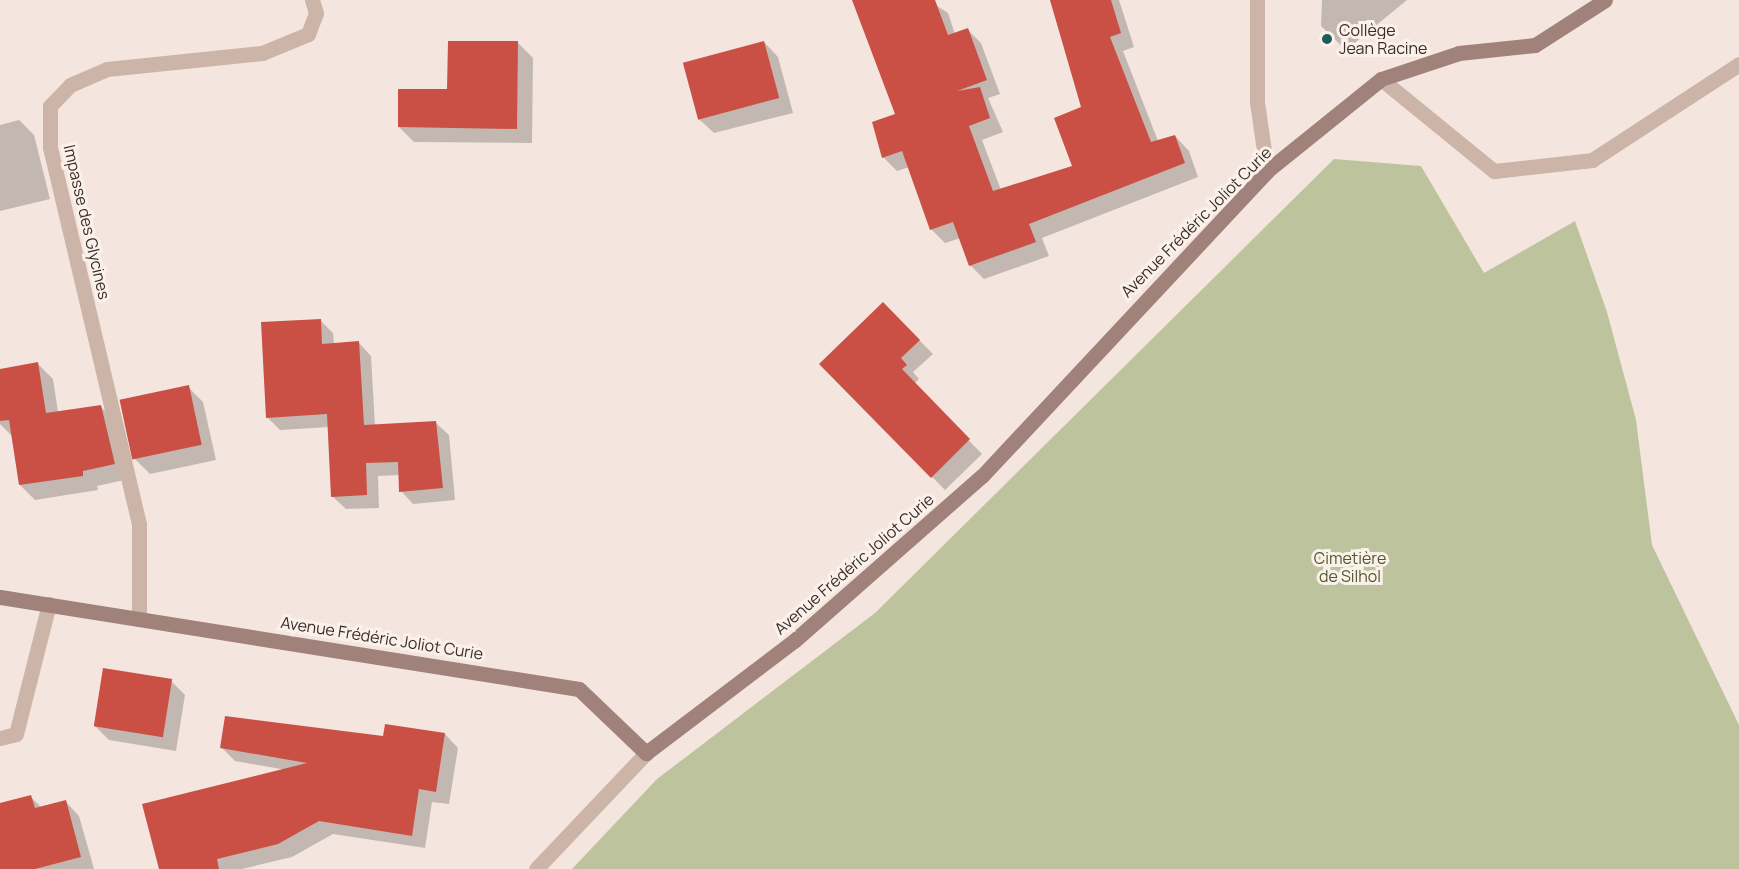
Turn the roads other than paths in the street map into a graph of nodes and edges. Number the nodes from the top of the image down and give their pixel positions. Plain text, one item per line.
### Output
1 (312, 0) edge
2 (1257, 0) edge
3 (1605, 0) edge
4 (1739, 64) edge
5 (1381, 79) junction
6 (1267, 171) junction
7 (0, 597) edge
8 (49, 604) junction
9 (139, 616) junction
10 (0, 738) edge
11 (646, 753) junction
12 (536, 869) edge

1 - 9 street, Impasse des Glycines
2 - 6 street
3 - 5 street, Avenue Frédéric Joliot Curie
4 - 5 street
5 - 6 street, Avenue Frédéric Joliot Curie
6 - 11 street, Avenue Frédéric Joliot Curie
7 - 8 street, Avenue Frédéric Joliot Curie
8 - 9 street, Avenue Frédéric Joliot Curie
8 - 10 street
9 - 11 street, Avenue Frédéric Joliot Curie
11 - 12 street

